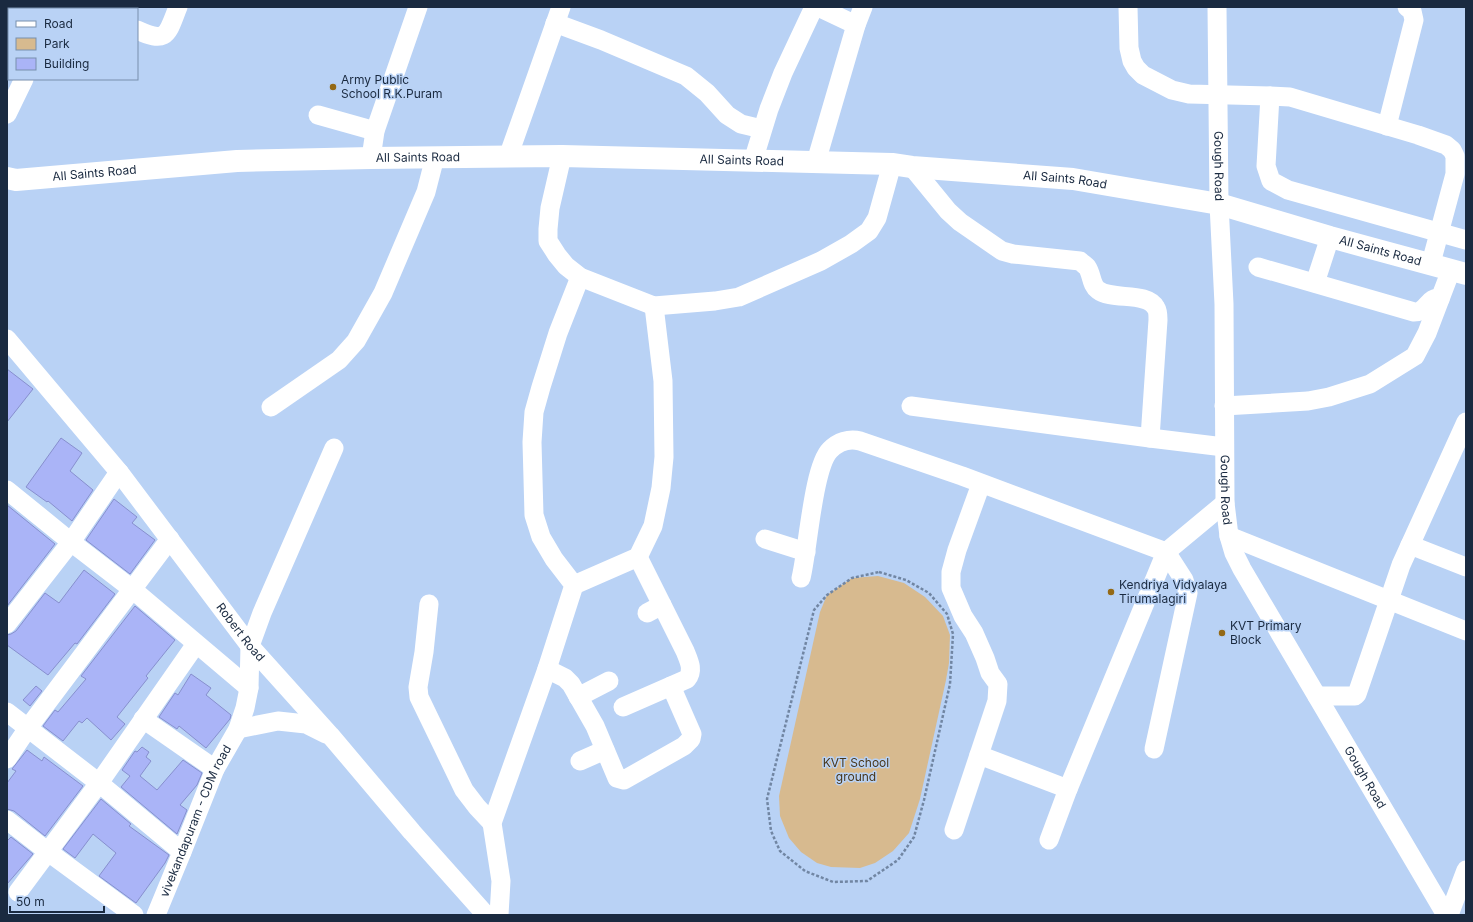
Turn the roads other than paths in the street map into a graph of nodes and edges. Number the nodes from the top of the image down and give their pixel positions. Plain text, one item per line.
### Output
1 (178, 7) edge
2 (418, 7) edge
3 (814, 7) edge
4 (818, 7) edge
5 (1128, 7) edge
6 (1217, 7) edge
7 (1407, 7) edge
8 (861, 12) edge
9 (558, 15) edge
10 (138, 30) edge
11 (24, 80) edge
12 (1218, 94) junction
13 (1270, 96) junction
14 (7, 114) edge
15 (318, 115) dead end
16 (1388, 126) junction
17 (762, 129) junction
18 (375, 131) junction
19 (562, 156) junction
20 (435, 157) junction
21 (508, 157) junction
22 (371, 158) junction
23 (753, 161) junction
24 (816, 162) junction
25 (902, 165) junction
26 (1460, 176) edge
27 (7, 178) edge
28 (1219, 204) junction
29 (1439, 233) junction
30 (1330, 237) junction
31 (1466, 240) edge
32 (1258, 267) dead end
33 (1449, 269) edge
34 (580, 277) junction
35 (1315, 283) junction
36 (1440, 299) junction
37 (654, 306) junction
38 (8, 344) edge
39 (911, 406) dead end
40 (1224, 406) junction
41 (271, 407) dead end
42 (1466, 422) edge
43 (1150, 438) junction
44 (1224, 447) junction
45 (334, 448) dead end
46 (119, 472) junction
47 (981, 484) junction
48 (7, 490) edge
49 (1225, 503) junction
50 (1229, 536) junction
51 (170, 539) junction
52 (766, 539) dead end
53 (71, 542) junction
54 (1410, 545) junction
55 (806, 552) junction
56 (1166, 552) junction
57 (638, 557) junction
58 (1466, 567) edge
59 (801, 578) dead end
60 (574, 585) junction
61 (132, 589) junction
62 (1388, 600) junction
63 (429, 604) dead end
64 (7, 624) edge
65 (1466, 631) edge
66 (196, 644) junction
67 (250, 646) junction
68 (547, 669) junction
69 (609, 681) dead end
70 (671, 686) junction
71 (249, 688) junction
72 (1317, 696) junction
73 (578, 697) junction
74 (622, 707) dead end
75 (7, 712) edge
76 (143, 719) junction
77 (28, 728) junction
78 (238, 729) junction
79 (330, 735) junction
80 (605, 750) junction
81 (1154, 750) dead end
82 (979, 755) junction
83 (7, 759) edge
84 (580, 761) dead end
85 (215, 769) junction
86 (98, 783) junction
87 (1068, 789) junction
88 (7, 820) edge
89 (492, 823) junction
90 (954, 830) dead end
91 (1049, 840) dead end
92 (47, 851) junction
93 (182, 852) junction
94 (1466, 870) edge
95 (18, 892) dead end
96 (134, 915) edge
97 (156, 915) edge
98 (486, 915) edge
99 (499, 915) edge
100 (1446, 915) edge
101 (1450, 915) edge

1 - 10 street
2 - 18 street
3 - 17 street
4 - 8 street
5 - 12 street
6 - 12 street, Gough Road
7 - 16 street
8 - 24 street
9 - 17 street
9 - 21 street
11 - 14 street
12 - 13 street
12 - 28 street, Gough Road
13 - 16 street
13 - 29 street
15 - 18 street
16 - 26 street
17 - 23 street
18 - 22 street
19 - 21 main road, All Saints Road
19 - 23 main road, All Saints Road
19 - 34 street
20 - 21 main road, All Saints Road
20 - 22 main road, All Saints Road
20 - 41 street
22 - 27 main road, All Saints Road
23 - 24 main road, All Saints Road
24 - 25 main road, All Saints Road
25 - 28 main road, All Saints Road
25 - 37 street
25 - 43 street
26 - 29 street
28 - 30 main road, All Saints Road
28 - 40 street, Gough Road
29 - 31 street
29 - 33 street
30 - 33 main road, All Saints Road
30 - 35 street
32 - 35 street
33 - 36 street
34 - 37 street
34 - 60 street
35 - 36 street
36 - 40 street
37 - 57 street
38 - 46 street, Robert Road
39 - 43 street
40 - 44 street, Gough Road
42 - 54 street
43 - 44 street
44 - 49 street, Gough Road
45 - 67 street, vivekandapuram - CDM road
46 - 51 street, Robert Road
46 - 53 street
47 - 55 street
47 - 56 street
47 - 82 street
48 - 53 street
49 - 50 street, Gough Road
49 - 56 street
50 - 62 street
50 - 72 street, Gough Road
51 - 61 street
51 - 67 street, Robert Road
52 - 55 street
53 - 61 street
53 - 64 street
54 - 58 street
54 - 62 street
55 - 59 street
56 - 81 street
56 - 87 street
57 - 60 street
57 - 70 street
60 - 68 street
61 - 66 street
61 - 77 street
62 - 65 street
62 - 72 street
63 - 89 street
66 - 71 street
66 - 76 street
67 - 71 street, vivekandapuram - CDM road
67 - 79 street, Robert Road
68 - 73 street
68 - 89 street
69 - 73 street
70 - 74 street
70 - 80 street
71 - 78 street, vivekandapuram - CDM road
72 - 100 street, Gough Road
73 - 80 street
75 - 77 street
76 - 85 street
76 - 86 street
77 - 83 street
77 - 86 street
78 - 79 street
78 - 85 street, vivekandapuram - CDM road
79 - 98 street, Robert Road
80 - 84 street
82 - 87 street
82 - 90 street
85 - 93 street, vivekandapuram - CDM road
86 - 92 street
86 - 93 street
87 - 91 street
88 - 92 street
89 - 99 street
92 - 95 street
92 - 96 street
93 - 97 street, vivekandapuram - CDM road
94 - 101 street

